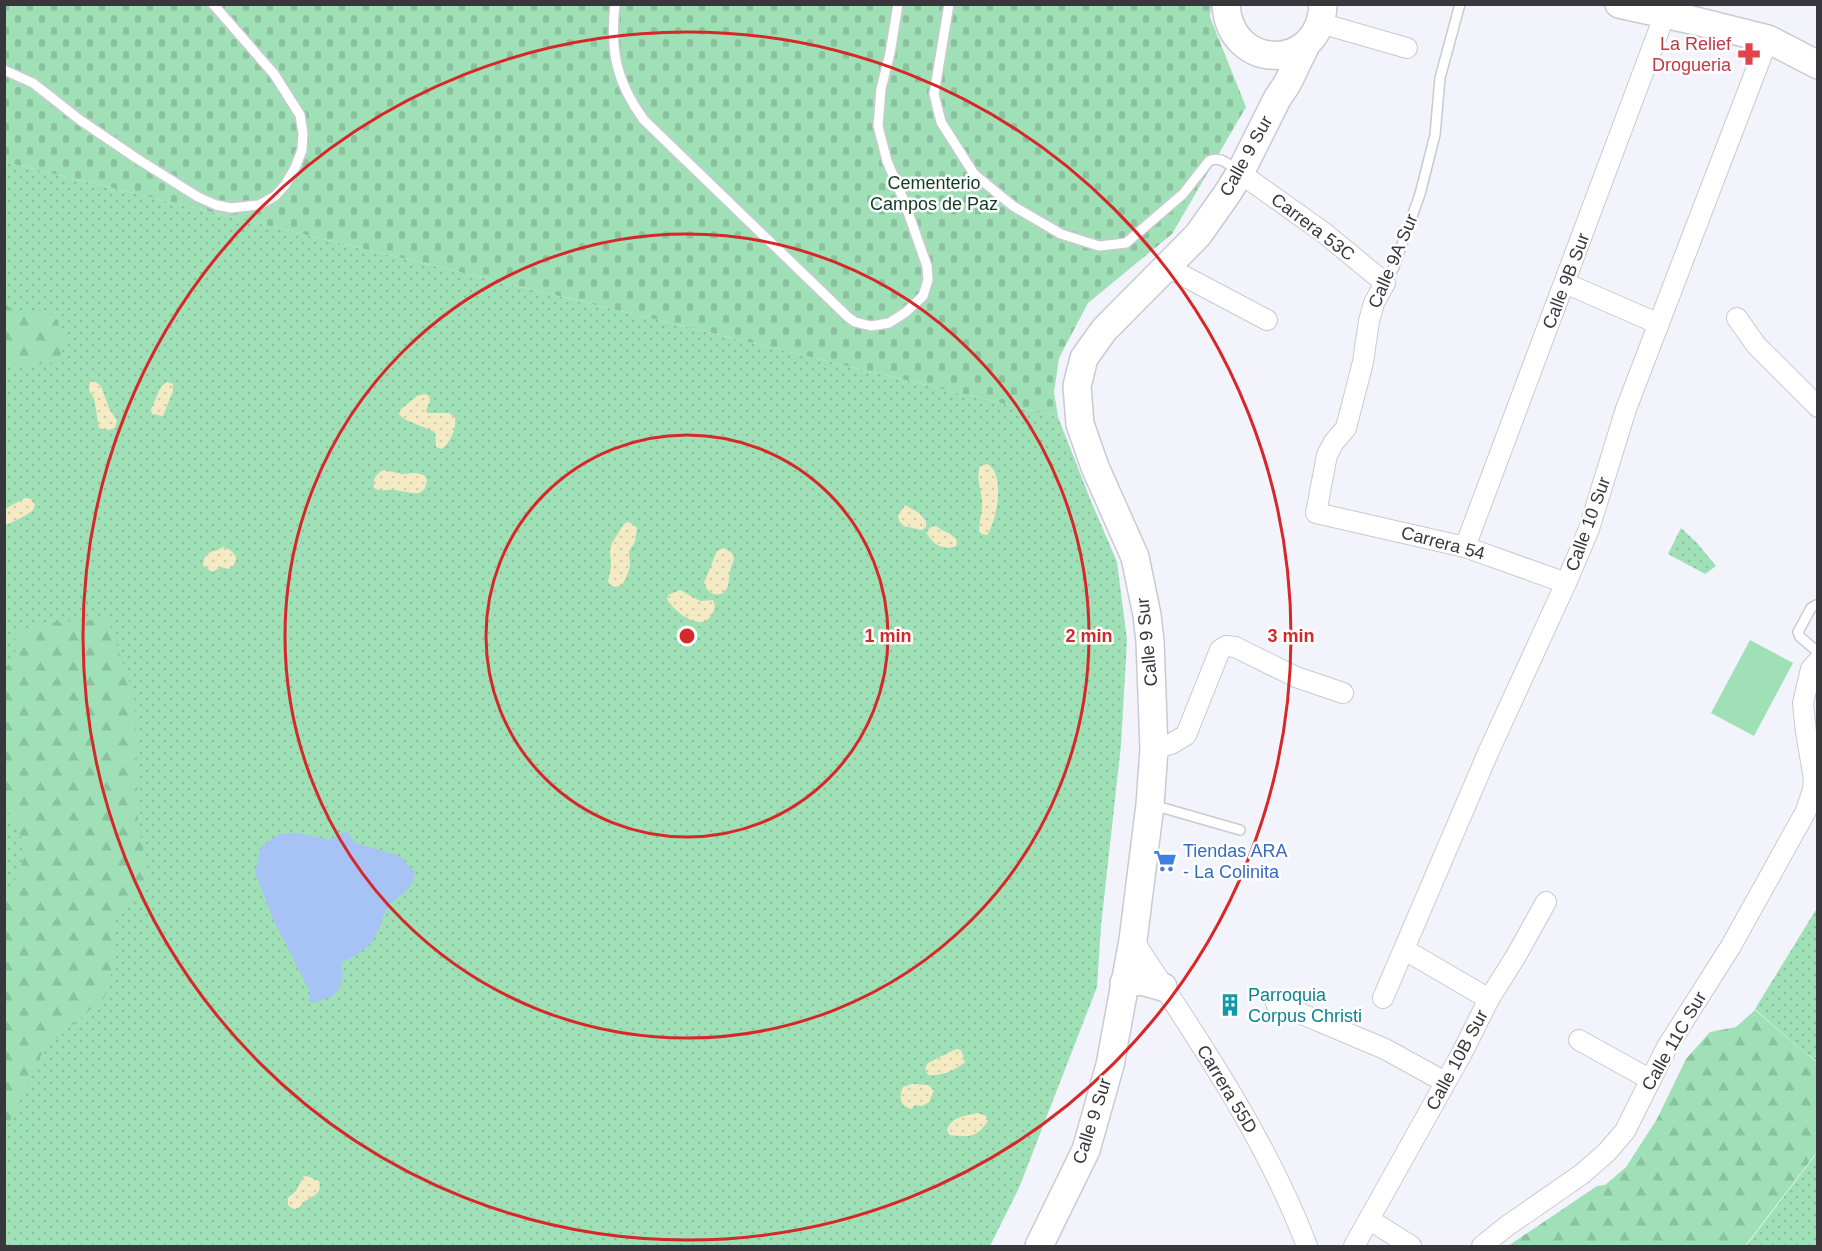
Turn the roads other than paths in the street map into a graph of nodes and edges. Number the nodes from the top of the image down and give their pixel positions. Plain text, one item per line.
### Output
1 (213, 4) edge
2 (615, 4) edge
3 (898, 4) edge
4 (949, 4) edge
5 (1226, 4) edge
6 (1460, 4) edge
7 (1619, 4) edge
8 (1325, 11) edge
9 (1665, 14) junction
10 (1768, 39) junction
11 (1305, 47) junction
12 (1407, 48) dead end
13 (1253, 51) junction
14 (1818, 65) edge
15 (4, 70) edge
16 (1277, 99) junction
17 (1240, 173) junction
18 (1167, 267) junction
19 (1385, 283) junction
20 (1565, 283) junction
21 (1737, 318) dead end
22 (1267, 320) dead end
23 (1659, 324) junction
24 (1818, 407) edge
25 (1317, 513) joint
26 (1465, 547) junction
27 (1566, 583) junction
28 (1818, 606) edge
29 (1818, 652) edge
30 (1818, 662) edge
31 (1344, 693) dead end
32 (1154, 749) junction
33 (1150, 804) junction
34 (1240, 830) dead end
35 (1546, 902) dead end
36 (1133, 940) junction
37 (1405, 950) junction
38 (1124, 983) junction
39 (1163, 987) junction
40 (1383, 998) dead end
41 (1489, 999) junction
42 (1276, 1003) dead end
43 (1579, 1040) dead end
44 (1651, 1080) junction
45 (1445, 1082) junction
46 (1370, 1220) junction
47 (1039, 1246) edge
48 (1306, 1246) edge
49 (1354, 1246) edge
50 (1411, 1246) edge
51 (1482, 1246) edge

1 - 15 lane
2 - 3 lane
4 - 17 lane
5 - 13 main road, Calle 9 Sur
6 - 19 lane, Calle 9A Sur
7 - 9 main road
8 - 11 main road, Calle 9 Sur
8 - 12 street
9 - 10 main road
9 - 20 street, Calle 9B Sur
10 - 14 main road
10 - 23 street, Calle 10 Sur
11 - 13 main road
11 - 16 main road, Calle 9 Sur
13 - 16 main road, Calle 9 Sur
16 - 17 main road, Calle 9 Sur
17 - 18 main road, Calle 9 Sur
17 - 19 street, Carrera 53C
18 - 22 street
18 - 32 main road, Calle 9 Sur
19 - 25 street, Calle 9A Sur
20 - 23 street
20 - 26 street, Calle 9B Sur
21 - 24 street
23 - 27 street, Calle 10 Sur
25 - 26 street, Carrera 54
26 - 27 street, Carrera 54
27 - 37 street, Calle 10 Sur
28 - 29 lane
30 - 44 street, Calle 11C Sur
31 - 32 street
32 - 33 main road, Calle 9 Sur
33 - 34 lane
33 - 36 main road, Calle 9 Sur
35 - 41 street, Calle 10B Sur
36 - 38 main road, Calle 9 Sur
36 - 39 street, Carrera 55D
37 - 40 street, Calle 10 Sur
37 - 41 street
38 - 39 main road
38 - 47 main road, Calle 9 Sur
39 - 48 street, Carrera 55D
41 - 45 street, Calle 10B Sur
42 - 45 street
43 - 44 street
44 - 51 street, Calle 11C Sur
45 - 46 street, Calle 10B Sur
46 - 49 street, Calle 10B Sur
46 - 50 street

